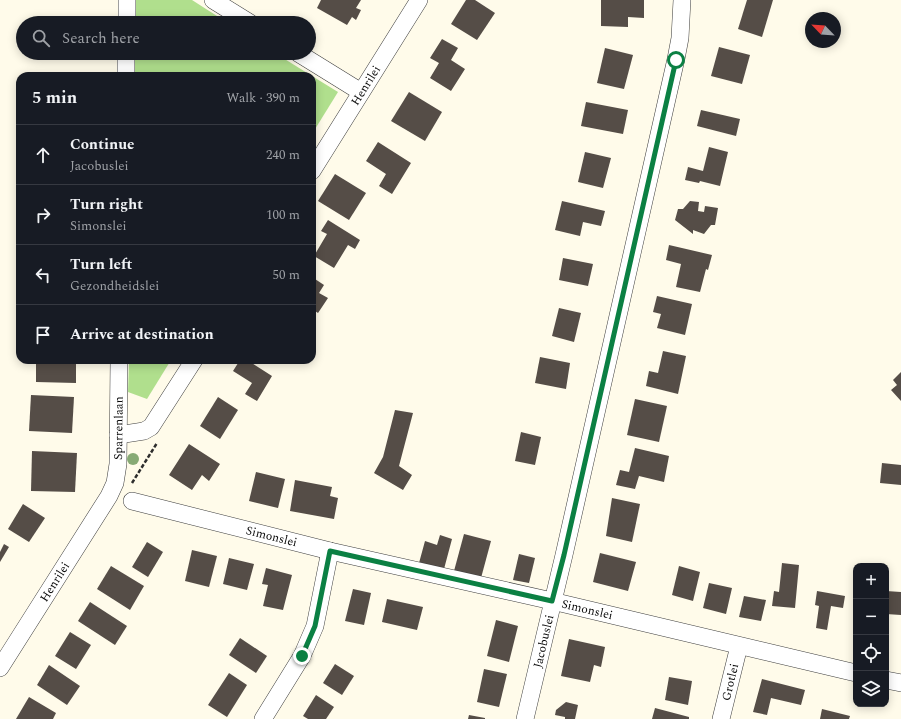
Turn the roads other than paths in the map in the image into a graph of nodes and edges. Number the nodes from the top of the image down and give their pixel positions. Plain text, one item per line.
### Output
1 (127, 0) edge
2 (213, 0) edge
3 (418, 0) edge
4 (682, 0) edge
5 (127, 16) edge
6 (239, 16) edge
7 (126, 60) edge
8 (309, 60) edge
9 (126, 72) edge
10 (361, 92) junction
11 (316, 165) edge
12 (119, 364) edge
13 (191, 364) edge
14 (118, 435) junction
15 (109, 496) joint
16 (132, 502) dead end
17 (330, 551) junction
18 (552, 601) junction
19 (739, 646) junction
20 (0, 668) edge
21 (853, 672) edge
22 (889, 681) edge
23 (901, 683) edge
24 (263, 719) edge
25 (525, 719) edge
26 (721, 719) edge

1 - 5 street
2 - 6 street
3 - 10 street, Henrilei
4 - 18 street, Jacobuslei
7 - 9 street
8 - 10 street
10 - 11 street, Henrilei
12 - 14 street, Sparrenlaan
13 - 14 street
14 - 15 street, Sparrenlaan
15 - 20 street, Henrilei
16 - 17 street, Simonslei
17 - 18 street, Simonslei
17 - 24 street
18 - 19 street, Simonslei
18 - 25 street, Jacobuslei
19 - 21 street, Simonslei
19 - 26 street, Grotlei
22 - 23 street

